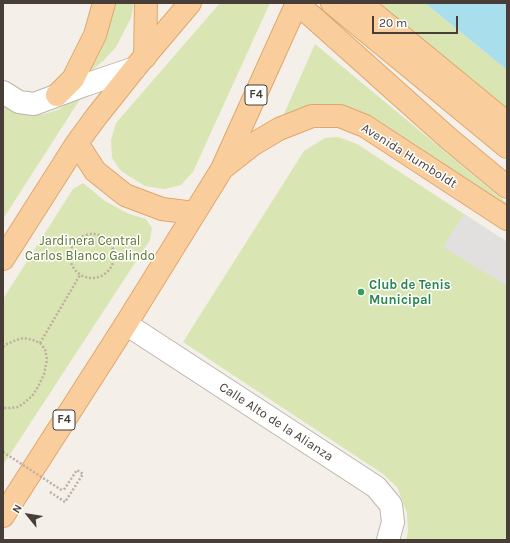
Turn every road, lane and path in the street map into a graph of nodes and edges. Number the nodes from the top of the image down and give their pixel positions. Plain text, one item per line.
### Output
1 (104, 3) edge
2 (146, 3) edge
3 (190, 3) edge
4 (332, 3) edge
5 (362, 3) edge
6 (295, 9) edge
7 (140, 63) junction
8 (3, 92) edge
9 (57, 95) junction
10 (507, 123) edge
11 (77, 143) junction
12 (507, 147) edge
13 (222, 169) junction
14 (507, 187) edge
15 (194, 213) junction
16 (507, 219) edge
17 (3, 259) edge
18 (80, 275) junction
19 (126, 324) junction
20 (40, 343) junction
21 (3, 348) edge
22 (3, 408) edge
23 (3, 452) edge
24 (65, 502) dead end
25 (3, 516) edge
26 (388, 540) edge

1 - 9 main road
2 - 7 main road
3 - 7 main road
4 - 12 main road
5 - 10 main road
6 - 13 main road, F4
6 - 14 main road
7 - 9 street
7 - 11 main road
8 - 9 street
11 - 15 main road
11 - 17 main road
13 - 15 main road, F4
13 - 16 main road, Avenida Humboldt
15 - 19 main road, F4
18 - 18 path
18 - 20 path
19 - 25 main road, F4
19 - 26 street, Calle Alto de la Alianza
20 - 21 path
20 - 22 path
23 - 24 path, bridge

